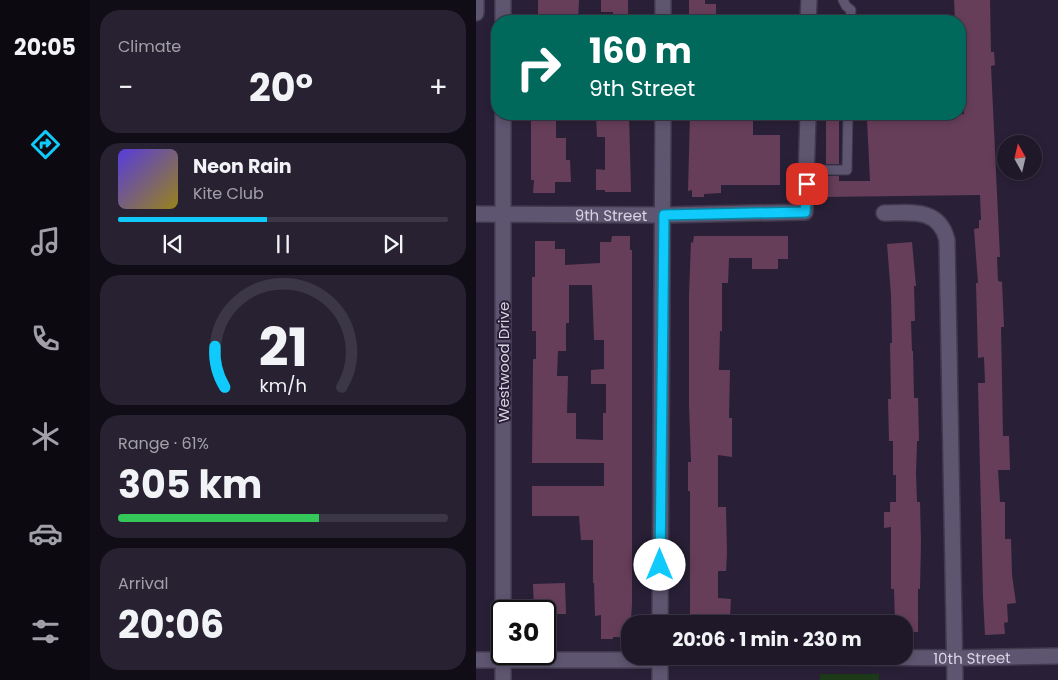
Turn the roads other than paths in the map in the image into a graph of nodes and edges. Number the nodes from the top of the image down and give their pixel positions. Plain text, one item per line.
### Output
1 (476, 0) edge
2 (503, 0) edge
3 (663, 0) edge
4 (809, 0) edge
5 (843, 0) edge
6 (476, 13) edge
7 (503, 15) edge
8 (663, 15) edge
9 (808, 15) edge
10 (851, 15) edge
11 (503, 120) edge
12 (663, 120) edge
13 (808, 120) edge
14 (848, 120) edge
15 (807, 170) junction
16 (884, 213) dead end
17 (476, 214) edge
18 (503, 214) junction
19 (664, 215) junction
20 (503, 600) edge
21 (660, 615) edge
22 (1058, 656) edge
23 (556, 657) edge
24 (491, 658) edge
25 (621, 658) edge
26 (913, 658) edge
27 (954, 658) junction
28 (476, 660) edge
29 (503, 665) edge
30 (660, 665) edge
31 (503, 680) edge
32 (660, 680) edge
33 (954, 680) edge

1 - 6 street
2 - 7 street
3 - 8 street
4 - 9 street
5 - 10 lane
11 - 18 street, Westwood Drive
12 - 19 street
13 - 15 street
14 - 15 lane
15 - 19 street, 9th Street
16 - 27 street
17 - 18 street, 9th Street
18 - 19 street, 9th Street
18 - 20 street, Westwood Drive
19 - 21 street
22 - 27 street, 10th Street
23 - 25 street
24 - 28 street
26 - 27 street, 10th Street
27 - 33 street
29 - 31 street
30 - 32 street

